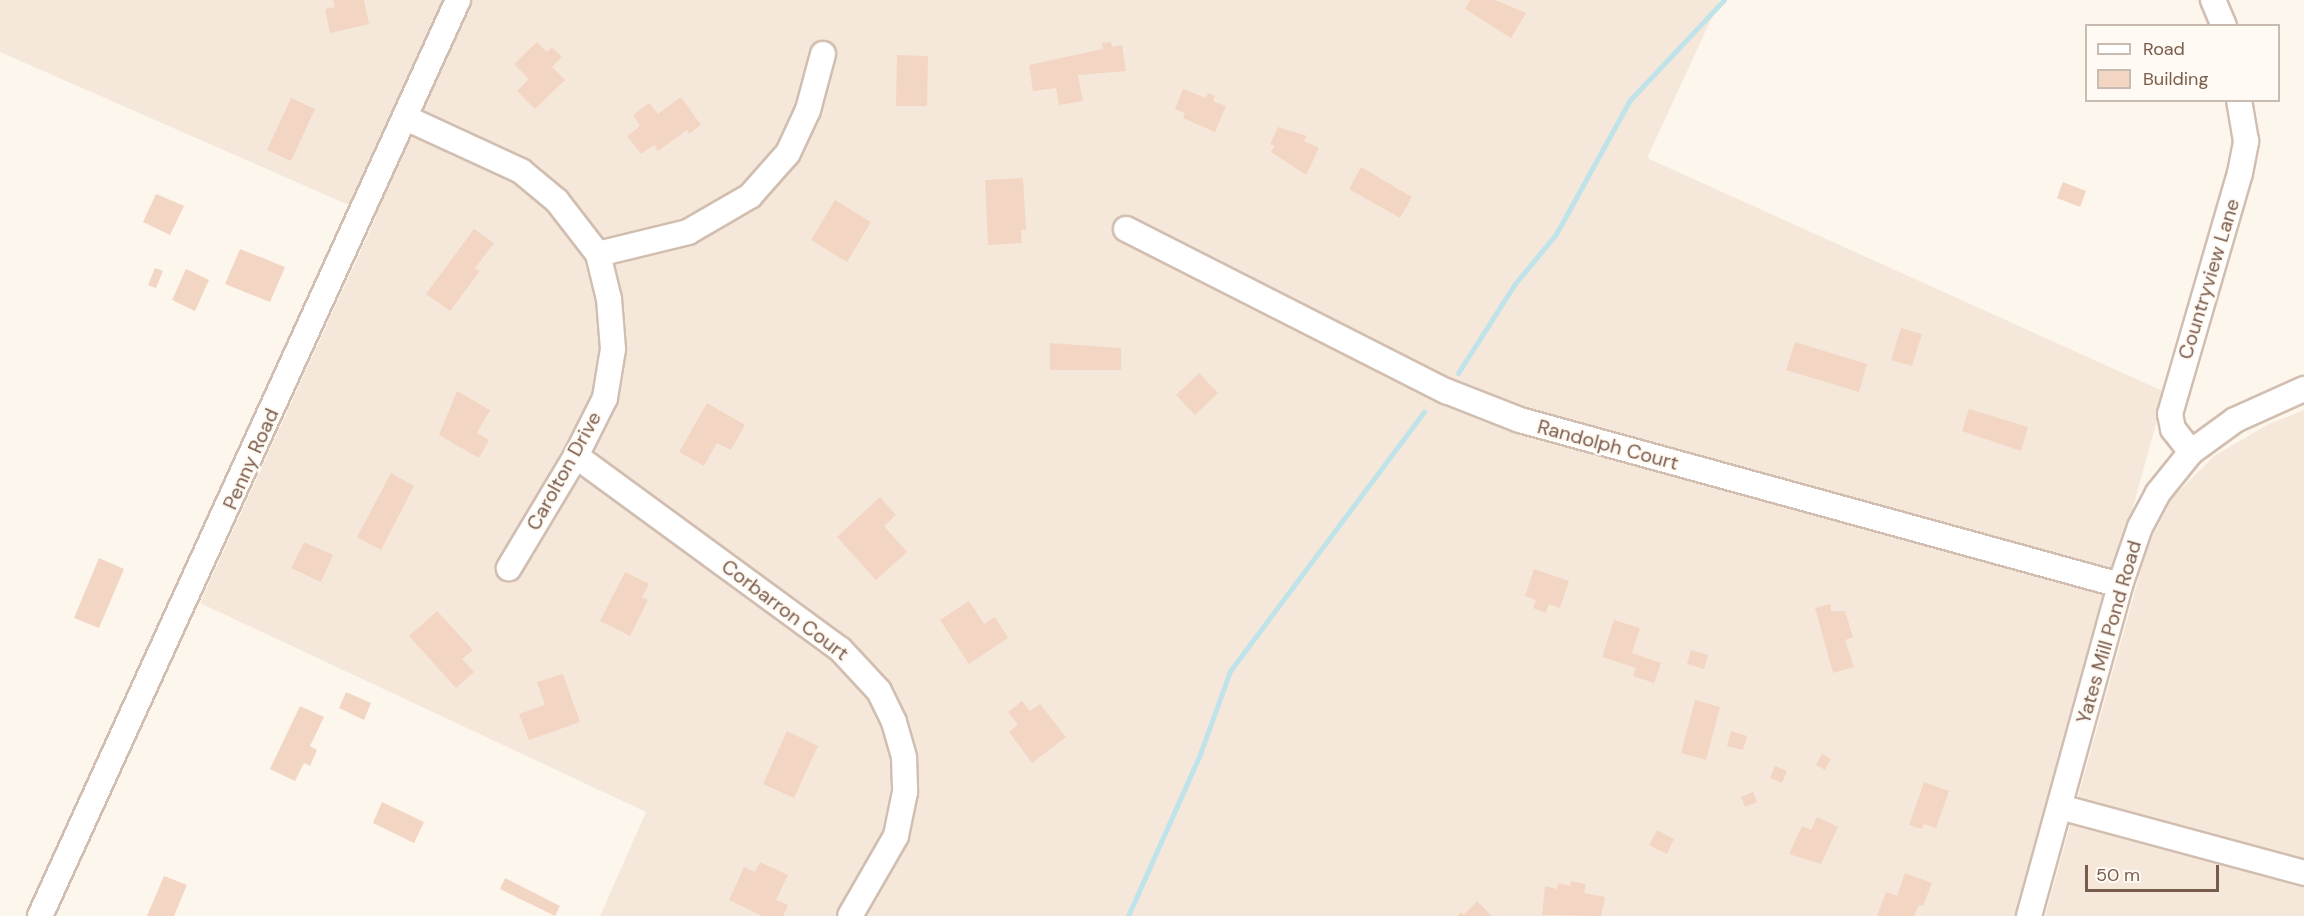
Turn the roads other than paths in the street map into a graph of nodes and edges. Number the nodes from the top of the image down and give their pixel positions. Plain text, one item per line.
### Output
1 (458, 0) edge
2 (2213, 0) edge
3 (2223, 24) edge
4 (823, 54) dead end
5 (2239, 102) edge
6 (406, 118) junction
7 (1126, 229) dead end
8 (598, 254) junction
9 (2304, 389) edge
10 (2191, 452) junction
11 (576, 456) junction
12 (509, 568) dead end
13 (2120, 585) junction
14 (2060, 807) junction
15 (2304, 873) edge
16 (40, 916) edge
17 (850, 916) edge
18 (2030, 916) edge

1 - 6 street, Penny Road
2 - 3 street
4 - 8 street
5 - 10 street, Countryview Lane
6 - 8 street, Carolton Drive
6 - 16 street, Penny Road
7 - 13 street, Randolph Court
8 - 11 street, Carolton Drive
9 - 10 street, Yates Mill Pond Road
10 - 13 street, Yates Mill Pond Road
11 - 12 street, Carolton Drive
11 - 17 street, Corbarron Court
13 - 14 street, Yates Mill Pond Road
14 - 15 street
14 - 18 street, Yates Mill Pond Road

